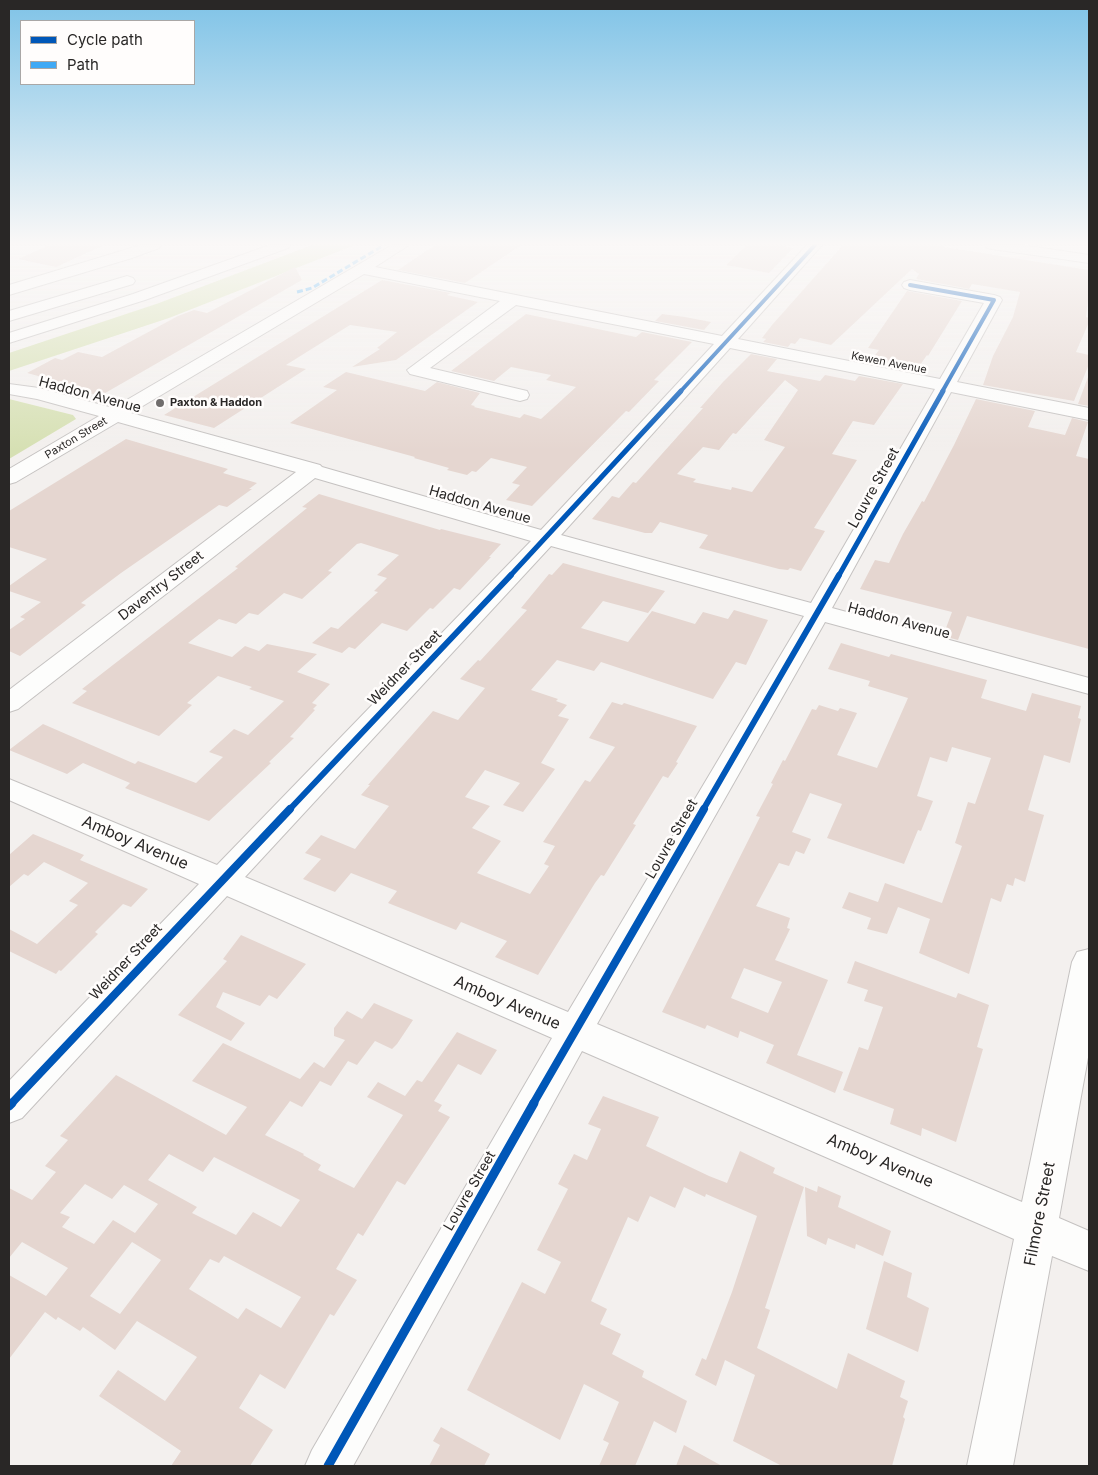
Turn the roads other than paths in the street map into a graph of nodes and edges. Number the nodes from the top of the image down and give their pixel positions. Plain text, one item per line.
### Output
1 (85, 314) edge
2 (96, 314) edge
3 (285, 314) edge
4 (493, 314) edge
5 (583, 314) edge
6 (754, 314) edge
7 (986, 314) edge
8 (9, 338) edge
9 (728, 342) junction
10 (9, 344) edge
11 (946, 385) junction
12 (9, 389) edge
13 (520, 395) dead end
14 (1089, 414) edge
15 (116, 415) junction
16 (313, 469) junction
17 (9, 478) edge
18 (546, 538) junction
19 (818, 612) junction
20 (1089, 686) edge
21 (9, 704) edge
22 (9, 789) edge
23 (221, 880) junction
24 (1089, 962) edge
25 (575, 1032) junction
26 (9, 1106) edge
27 (1037, 1228) junction
28 (1089, 1251) edge
29 (328, 1466) edge
30 (990, 1466) edge

1 - 8 main road
2 - 10 main road
3 - 15 main road, Paxton Street
4 - 13 main road
5 - 9 main road, Kewen Avenue
6 - 9 main road, Weidner Street
7 - 11 main road, Louvre Street
9 - 11 main road, Kewen Avenue
9 - 18 main road, Weidner Street
11 - 14 main road, Kewen Avenue
11 - 19 main road, Louvre Street
12 - 15 main road, Haddon Avenue
15 - 16 main road, Haddon Avenue
15 - 17 main road, Paxton Street
16 - 18 main road, Haddon Avenue
16 - 21 main road, Daventry Street
18 - 19 main road, Haddon Avenue
18 - 23 main road, Weidner Street
19 - 20 main road, Haddon Avenue
19 - 25 main road, Louvre Street
22 - 23 main road, Amboy Avenue
23 - 25 main road, Amboy Avenue
23 - 26 main road, Weidner Street
24 - 27 main road, Filmore Street
25 - 27 main road, Amboy Avenue
25 - 29 main road, Louvre Street
27 - 28 main road, Amboy Avenue
27 - 30 main road, Filmore Street

